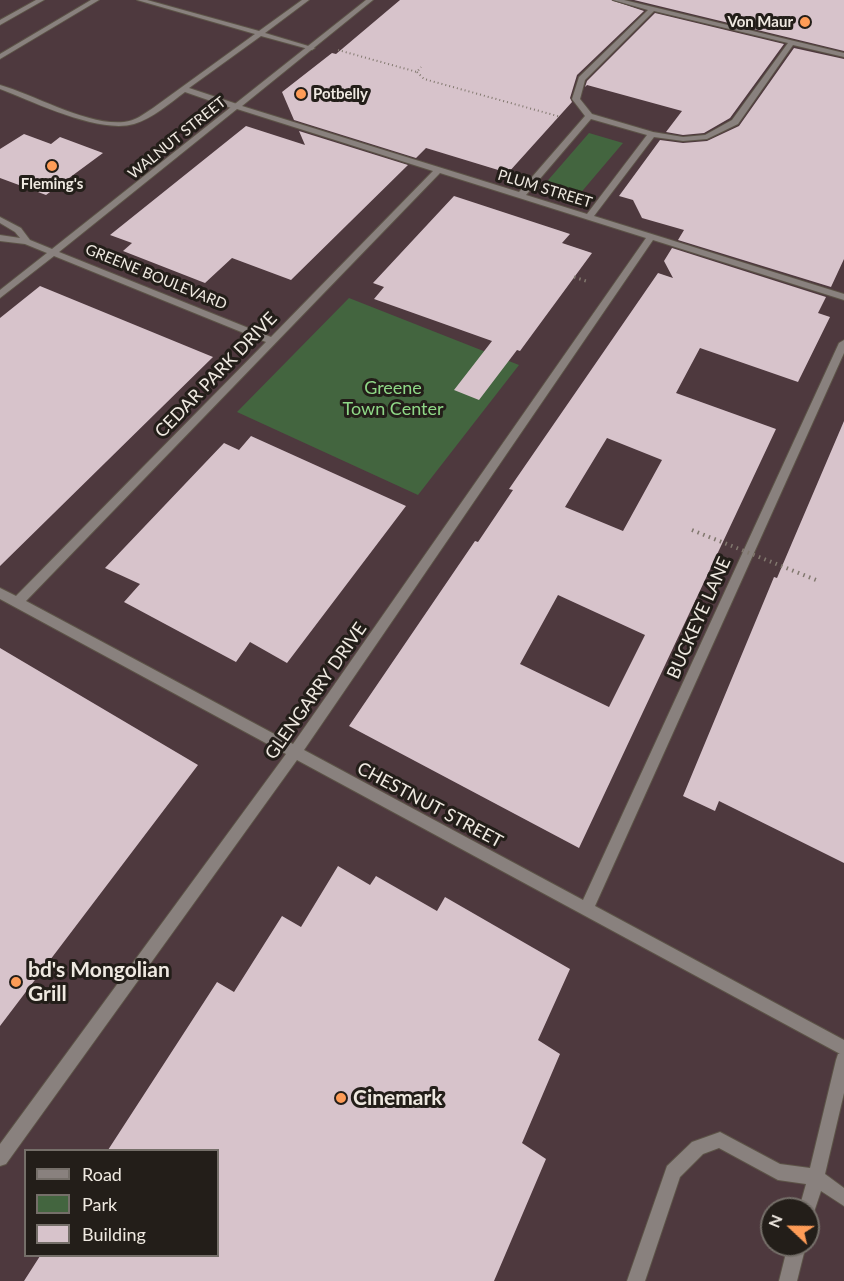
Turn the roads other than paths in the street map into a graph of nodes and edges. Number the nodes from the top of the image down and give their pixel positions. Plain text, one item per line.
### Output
1 (40, 0) edge
2 (96, 0) edge
3 (140, 0) edge
4 (306, 0) edge
5 (370, 0) edge
6 (616, 0) edge
7 (653, 9) junction
8 (0, 23) edge
9 (260, 34) junction
10 (792, 42) junction
11 (314, 46) junction
12 (844, 55) edge
13 (0, 57) edge
14 (0, 87) edge
15 (184, 89) junction
16 (11, 91) junction
17 (0, 98) edge
18 (237, 107) junction
19 (589, 116) junction
20 (651, 134) junction
21 (439, 170) junction
22 (520, 196) junction
23 (589, 217) junction
24 (0, 220) edge
25 (651, 237) junction
26 (0, 238) edge
27 (27, 242) junction
28 (55, 253) junction
29 (0, 295) edge
30 (844, 297) edge
31 (273, 341) junction
32 (844, 343) edge
33 (0, 593) edge
34 (17, 603) junction
35 (296, 752) junction
36 (586, 909) junction
37 (844, 1047) edge
38 (844, 1060) edge
39 (0, 1158) edge
40 (816, 1177) junction
41 (810, 1197) edge
42 (844, 1198) edge
43 (794, 1257) edge
44 (636, 1281) edge
45 (788, 1281) edge

1 - 8 street
2 - 13 street
3 - 9 street
4 - 9 street
5 - 11 street, WALNUT STREET
6 - 7 street
7 - 10 street
7 - 19 street
9 - 11 street
9 - 15 street
10 - 12 street
10 - 20 street
11 - 18 street, WALNUT STREET
14 - 16 street
15 - 16 street
15 - 18 street, PLUM STREET
16 - 17 street
18 - 21 street, PLUM STREET
18 - 28 street, WALNUT STREET
19 - 20 street
19 - 22 street
20 - 23 street
21 - 22 street, PLUM STREET
21 - 31 street, CEDAR PARK DRIVE
22 - 23 street, PLUM STREET
23 - 25 street, PLUM STREET
24 - 27 street, GREENE BOULEVARD
25 - 30 street, PLUM STREET
25 - 35 street, GLENGARRY DRIVE
26 - 27 street, GREENE BOULEVARD
27 - 28 street, GREENE BOULEVARD
28 - 29 street, WALNUT STREET
28 - 31 street, GREENE BOULEVARD
31 - 34 street, CEDAR PARK DRIVE
32 - 36 street, BUCKEYE LANE
33 - 34 street, CHESTNUT STREET
34 - 35 street, CHESTNUT STREET
35 - 36 street, CHESTNUT STREET
35 - 39 street, GLENGARRY DRIVE
36 - 37 street, CHESTNUT STREET
38 - 40 street
40 - 41 street
40 - 42 street
40 - 44 street
43 - 45 street

